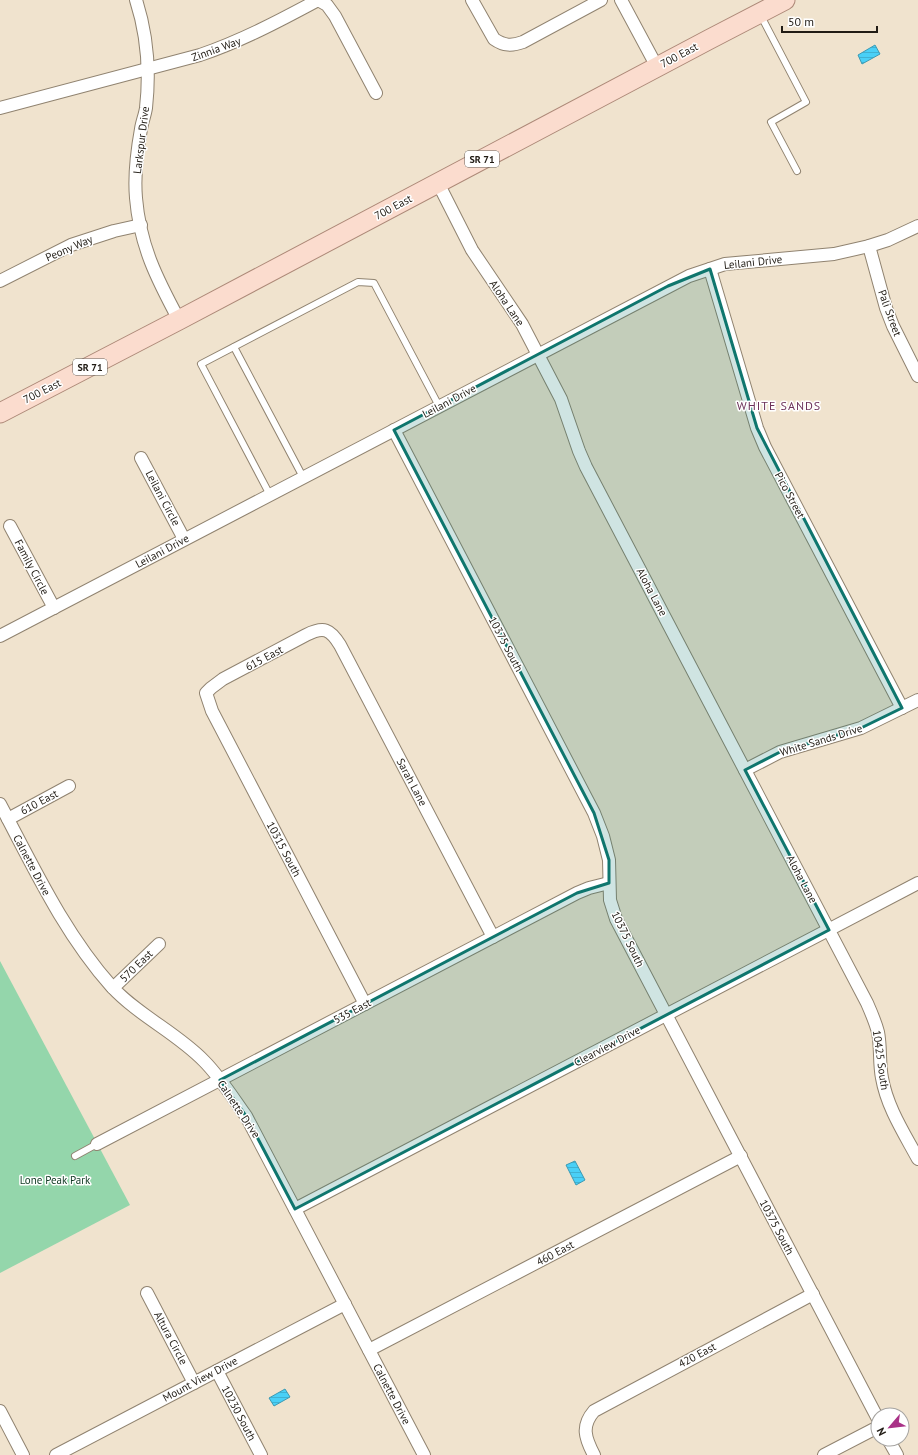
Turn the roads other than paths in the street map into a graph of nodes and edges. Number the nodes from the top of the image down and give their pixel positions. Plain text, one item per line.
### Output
1 (136, 0) edge
2 (472, 0) edge
3 (601, 0) edge
4 (622, 0) edge
5 (785, 0) edge
6 (763, 9) junction
7 (657, 67) junction
8 (148, 70) junction
9 (376, 93) dead end
10 (0, 108) edge
11 (797, 170) dead end
12 (438, 183) junction
13 (141, 225) junction
14 (918, 226) edge
15 (869, 246) junction
16 (710, 269) junction
17 (0, 281) edge
18 (180, 320) junction
19 (234, 347) junction
20 (538, 354) junction
21 (918, 376) edge
22 (439, 406) junction
23 (0, 413) edge
24 (394, 430) junction
25 (141, 458) dead end
26 (304, 477) junction
27 (270, 495) junction
28 (10, 526) dead end
29 (184, 539) junction
30 (54, 608) junction
31 (326, 630) joint
32 (0, 636) edge
33 (206, 693) joint
34 (918, 700) edge
35 (902, 708) junction
36 (745, 770) junction
37 (69, 786) dead end
38 (0, 804) edge
39 (8, 819) junction
40 (610, 884) junction
41 (918, 884) edge
42 (829, 930) junction
43 (493, 937) junction
44 (159, 944) dead end
45 (113, 988) junction
46 (867, 1003) joint
47 (365, 1004) junction
48 (667, 1015) junction
49 (220, 1080) junction
50 (96, 1144) joint
51 (75, 1156) dead end
52 (741, 1156) junction
53 (918, 1160) edge
54 (295, 1209) junction
55 (147, 1294) dead end
56 (813, 1294) junction
57 (345, 1304) junction
58 (369, 1350) junction
59 (217, 1371) junction
60 (194, 1383) junction
61 (872, 1407) edge
62 (0, 1411) edge
63 (870, 1431) edge
64 (23, 1455) edge
65 (56, 1455) edge
66 (261, 1455) edge
67 (424, 1455) edge
68 (594, 1455) edge
69 (824, 1455) edge

1 - 8 street, Larkspur Drive
2 - 3 street
4 - 7 street
5 - 6 main road, 700 East / SR 71
6 - 7 main road, 700 East / SR 71
6 - 11 lane
7 - 12 main road, 700 East / SR 71
8 - 9 street, Zinnia Way
8 - 10 street, Zinnia Way
8 - 13 street, Larkspur Drive
12 - 18 main road, 700 East / SR 71
12 - 20 street, Aloha Lane
13 - 17 street, Peony Way
13 - 18 street, Larkspur Drive
14 - 15 street, Leilani Drive
15 - 16 street, Leilani Drive
15 - 21 street, Pali Street
16 - 20 street, Leilani Drive
16 - 35 street, Pico Street
18 - 23 main road, 700 East / SR 71
19 - 22 lane
19 - 26 lane
19 - 27 lane
20 - 22 street, Leilani Drive
20 - 36 street, Aloha Lane
22 - 24 street, Leilani Drive
24 - 26 street, Leilani Drive
24 - 40 street, 10375 South
25 - 29 street, Leilani Circle
26 - 27 street, Leilani Drive
27 - 29 street, Leilani Drive
28 - 30 street, Family Circle
29 - 30 street, Leilani Drive
30 - 32 street, Leilani Drive
31 - 33 street, 615 East
31 - 43 street, Sarah Lane
33 - 47 street, 10315 South
34 - 35 street, White Sands Drive
35 - 36 street, White Sands Drive
36 - 42 street, Aloha Lane
37 - 39 street, 610 East
38 - 39 street, Calnette Drive
39 - 45 street, Calnette Drive
40 - 43 street, 535 East
40 - 48 street, 10375 South
41 - 42 street, Clearview Drive
42 - 46 street, Aloha Lane
42 - 48 street, Clearview Drive
43 - 47 street, 535 East
44 - 45 street, 570 East
45 - 49 street, Calnette Drive
46 - 53 street, 10425 South
47 - 49 street, 535 East
48 - 52 street, 10375 South
48 - 54 street, Clearview Drive
49 - 50 street, 535 East
49 - 54 street, Calnette Drive
50 - 51 lane
52 - 56 street, 10375 South
52 - 58 street, 460 East
54 - 57 street, Calnette Drive
55 - 60 street, Altura Circle
56 - 61 street, 10375 South
56 - 68 street, 420 East
57 - 58 street, Calnette Drive
57 - 59 street, Mount View Drive
58 - 67 street, Calnette Drive
59 - 60 street, Mount View Drive
59 - 66 street, 10230 South
60 - 65 street, Mount View Drive
62 - 64 street
63 - 69 street

